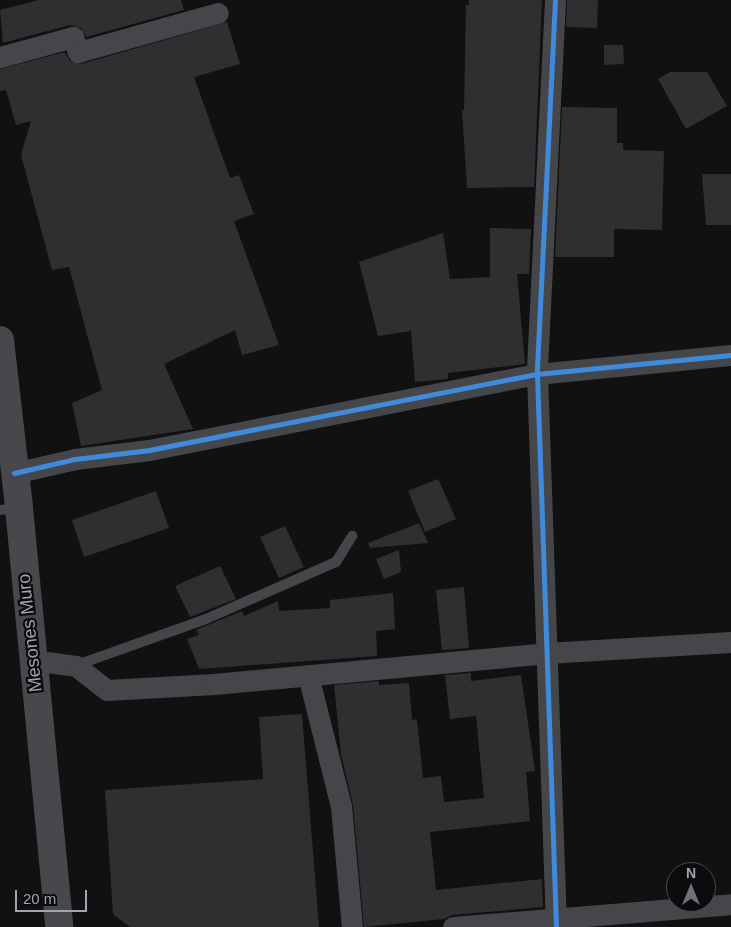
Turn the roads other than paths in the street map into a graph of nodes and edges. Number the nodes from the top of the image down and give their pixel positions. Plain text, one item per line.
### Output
1 (555, 0) edge
2 (218, 13) dead end
3 (0, 57) edge
4 (0, 340) edge
5 (731, 355) edge
6 (537, 374) junction
7 (14, 472) junction
8 (10, 509) edge
9 (352, 536) dead end
10 (731, 642) edge
11 (546, 653) junction
12 (32, 660) junction
13 (76, 666) junction
14 (308, 675) junction
15 (731, 904) edge
16 (555, 922) edge
17 (58, 927) edge
18 (352, 927) edge
19 (453, 927) edge

1 - 6 street
2 - 3 street
4 - 7 highway, Mesones Muro
5 - 6 street
6 - 7 street
6 - 11 street
7 - 8 highway, Mesones Muro
8 - 12 highway, Mesones Muro
9 - 13 lane
10 - 11 street
11 - 14 street
11 - 16 street
12 - 13 street
12 - 17 highway, Mesones Muro
13 - 14 street
14 - 18 street
15 - 16 street
16 - 19 street

